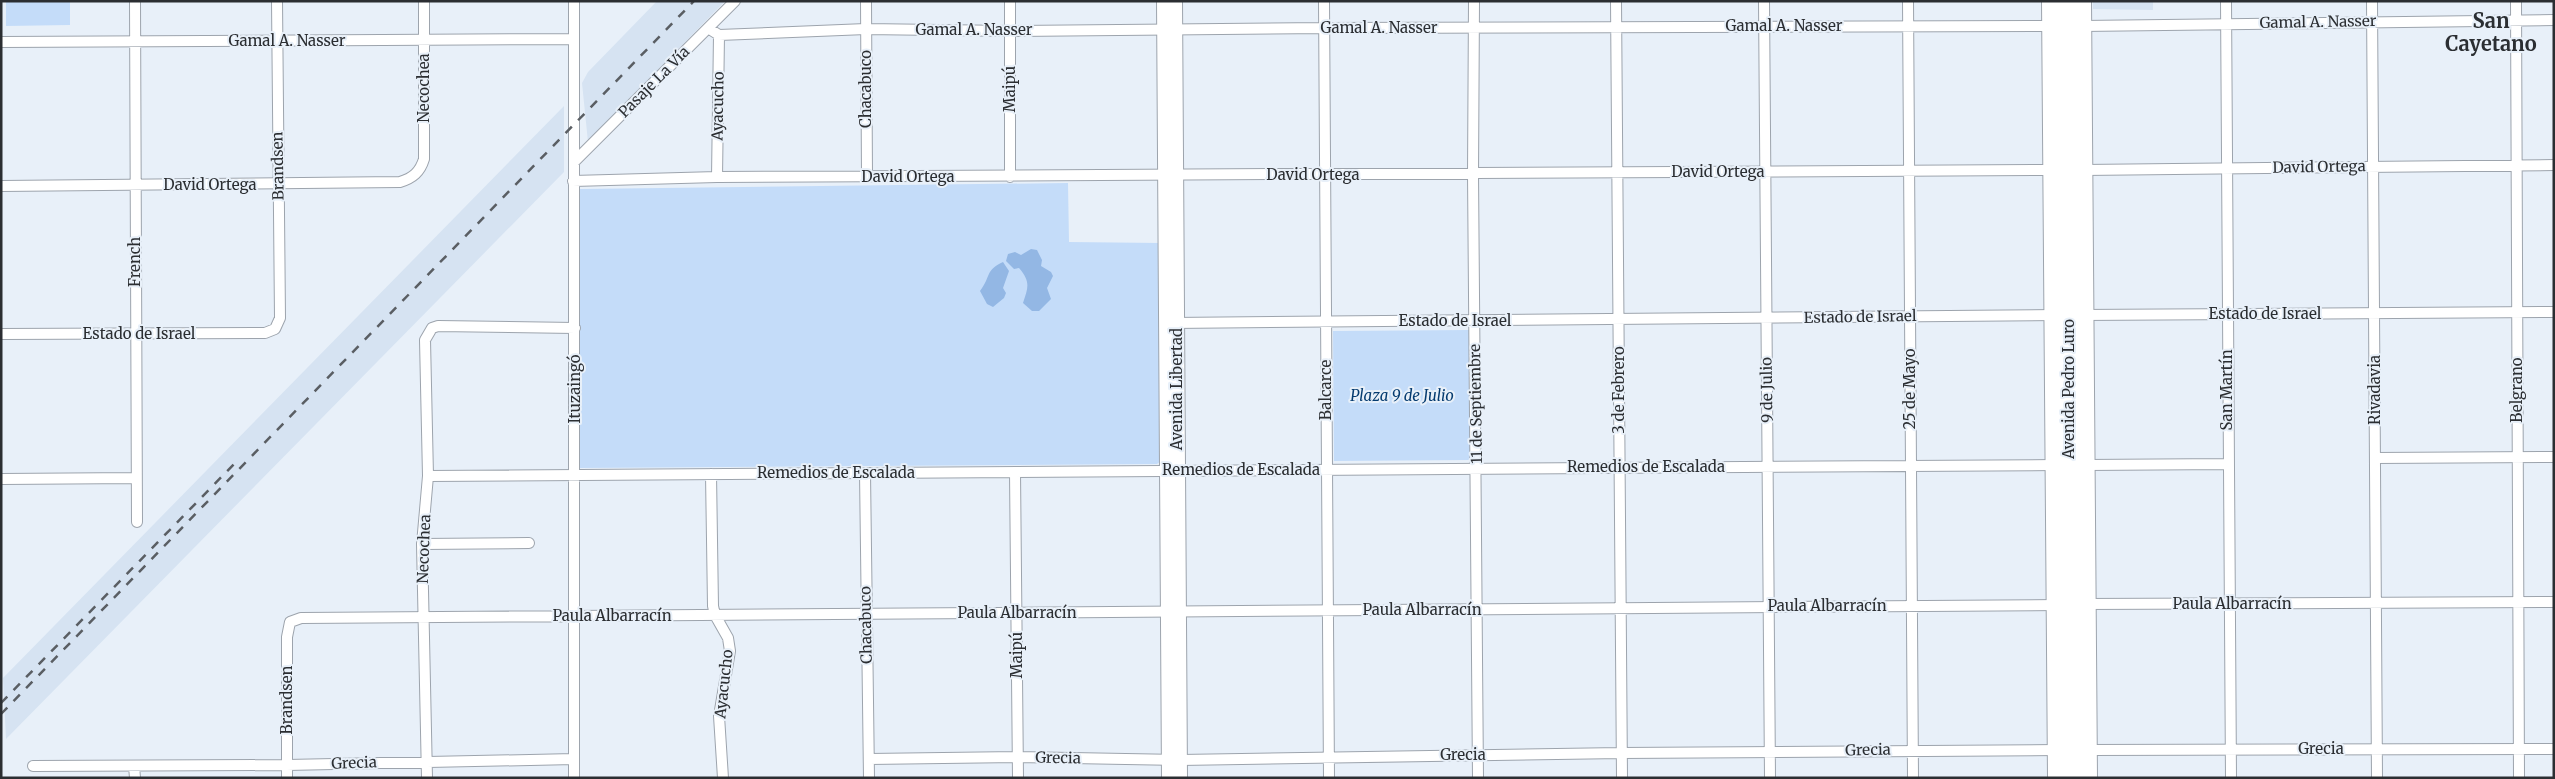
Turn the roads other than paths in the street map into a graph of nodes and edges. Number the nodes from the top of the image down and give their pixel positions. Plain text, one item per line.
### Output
1 (135, 1) edge
2 (277, 1) edge
3 (424, 1) edge
4 (574, 1) edge
5 (734, 1) edge
6 (866, 1) edge
7 (1010, 1) edge
8 (1164, 1) edge
9 (1174, 1) edge
10 (1324, 1) edge
11 (1474, 1) edge
12 (1616, 1) edge
13 (1764, 1) edge
14 (1908, 1) edge
15 (2051, 1) edge
16 (2066, 1) edge
17 (2082, 1) edge
18 (2226, 1) edge
19 (2372, 1) edge
20 (2516, 1) edge
21 (2516, 20) junction
22 (2554, 20) edge
23 (2372, 22) junction
24 (2226, 23) junction
25 (1764, 26) junction
26 (1908, 26) junction
27 (2052, 26) junction
28 (2082, 26) junction
29 (1475, 27) junction
30 (1616, 27) junction
31 (708, 28) junction
32 (1325, 28) junction
33 (1170, 29) junction
34 (866, 30) junction
35 (1010, 31) junction
36 (719, 35) junction
37 (574, 39) junction
38 (424, 40) junction
39 (135, 41) junction
40 (277, 41) junction
41 (1, 42) edge
42 (574, 162) junction
43 (2516, 165) junction
44 (2554, 165) edge
45 (2373, 166) junction
46 (2227, 168) junction
47 (2053, 170) junction
48 (2084, 170) junction
49 (1909, 171) junction
50 (1765, 172) junction
51 (1618, 173) junction
52 (417, 174) joint
53 (1473, 174) junction
54 (1325, 175) junction
55 (1170, 176) junction
56 (717, 177) junction
57 (867, 177) junction
58 (1010, 177) junction
59 (574, 181) junction
60 (134, 184) junction
61 (278, 185) junction
62 (1, 186) edge
63 (2517, 312) junction
64 (2554, 312) edge
65 (2374, 313) junction
66 (2069, 315) junction
67 (2227, 315) junction
68 (1910, 316) junction
69 (1766, 319) junction
70 (1618, 320) junction
71 (1474, 321) junction
72 (1326, 322) junction
73 (1172, 323) junction
74 (575, 328) junction
75 (275, 329) joint
76 (1, 334) edge
77 (135, 334) junction
78 (2518, 457) junction
79 (2554, 457) edge
80 (2375, 458) junction
81 (2086, 464) junction
82 (2228, 464) junction
83 (2055, 465) junction
84 (1911, 466) junction
85 (1768, 467) junction
86 (1620, 468) junction
87 (1477, 469) junction
88 (1327, 470) junction
89 (1172, 471) junction
90 (865, 472) junction
91 (1016, 472) junction
92 (711, 474) junction
93 (574, 475) junction
94 (428, 476) junction
95 (136, 478) junction
96 (1, 479) edge
97 (136, 522) dead end
98 (530, 543) dead end
99 (422, 544) junction
100 (2518, 602) junction
101 (2554, 602) edge
102 (2376, 603) junction
103 (2230, 604) junction
104 (2071, 605) junction
105 (1912, 606) junction
106 (1769, 607) junction
107 (1620, 608) junction
108 (1327, 610) junction
109 (1478, 610) junction
110 (1173, 612) junction
111 (1016, 613) junction
112 (866, 614) junction
113 (715, 615) junction
114 (423, 616) junction
115 (574, 616) junction
116 (290, 622) joint
117 (1912, 749) junction
118 (2231, 749) junction
119 (2377, 749) junction
120 (2519, 749) junction
121 (2554, 749) edge
122 (2057, 750) junction
123 (2088, 750) junction
124 (1770, 751) junction
125 (1622, 752) junction
126 (1478, 755) junction
127 (1328, 756) junction
128 (1017, 757) junction
129 (574, 759) junction
130 (869, 759) junction
131 (1174, 760) junction
132 (427, 761) junction
133 (288, 765) junction
134 (33, 766) dead end
135 (134, 766) junction
136 (135, 778) edge
137 (287, 778) edge
138 (427, 778) edge
139 (574, 778) edge
140 (723, 778) edge
141 (869, 778) edge
142 (1018, 778) edge
143 (1169, 778) edge
144 (1180, 778) edge
145 (1329, 778) edge
146 (1478, 778) edge
147 (1622, 778) edge
148 (1770, 778) edge
149 (1912, 778) edge
150 (2057, 778) edge
151 (2072, 778) edge
152 (2088, 778) edge
153 (2230, 778) edge
154 (2377, 778) edge
155 (2519, 778) edge

1 - 39 street, French
2 - 40 street, Brandsen
3 - 38 street, Necochea
4 - 37 street, Ituzaingó
5 - 31 street, Pasaje La Vía
6 - 34 street, Chacabuco
7 - 35 street, Maipú
8 - 33 main road, Avenida Libertad
9 - 33 main road, Avenida Libertad
10 - 32 street, Balcarce
11 - 29 street, 11 de Septiembre
12 - 30 street, 3 de Febrero
13 - 25 street, 9 de Julio
14 - 26 street, 25 de Mayo
15 - 27 highway, Avenida Pedro Luro
16 - 66 highway, Avenida Pedro Luro
17 - 28 highway, Avenida Pedro Luro
18 - 24 street, San Martín
19 - 23 street, Rivadavia
20 - 21 street, Belgrano
21 - 22 street, Gamal A. Nasser
21 - 23 street, Gamal A. Nasser
21 - 43 street, Belgrano
23 - 24 street, Gamal A. Nasser
23 - 45 street, Rivadavia
24 - 28 street, Gamal A. Nasser
24 - 46 street, San Martín
25 - 26 street, Gamal A. Nasser
25 - 30 street, Gamal A. Nasser
25 - 50 street, 9 de Julio
26 - 27 street, Gamal A. Nasser
26 - 49 street, 25 de Mayo
27 - 47 highway, Avenida Pedro Luro
28 - 48 highway, Avenida Pedro Luro
29 - 30 street, Gamal A. Nasser
29 - 32 street, Gamal A. Nasser
29 - 53 street, 11 de Septiembre
30 - 51 street, 3 de Febrero
31 - 36 street
31 - 42 street, Pasaje La Vía
32 - 33 street, Gamal A. Nasser
32 - 54 street, Balcarce
33 - 35 street, Gamal A. Nasser
33 - 55 main road, Avenida Libertad
34 - 35 street, Gamal A. Nasser
34 - 36 street, Gamal A. Nasser
34 - 57 street, Chacabuco
35 - 58 street, Maipú
36 - 56 street, Ayacucho
37 - 38 street, Gamal A. Nasser
37 - 42 street, Ituzaingó
38 - 40 street, Gamal A. Nasser
38 - 52 street, Necochea
39 - 40 street, Gamal A. Nasser
39 - 41 street, Gamal A. Nasser
39 - 60 street, French
40 - 61 street, Brandsen
42 - 59 street, Ituzaingó
43 - 44 street, David Ortega
43 - 45 street, David Ortega
43 - 63 street, Belgrano
45 - 46 street, David Ortega
45 - 65 street, Rivadavia
46 - 48 street, David Ortega
46 - 67 street, San Martín
47 - 49 street, David Ortega
47 - 66 highway, Avenida Pedro Luro
48 - 66 highway, Avenida Pedro Luro
49 - 50 street, David Ortega
49 - 68 street, 25 de Mayo
50 - 51 street, David Ortega
50 - 69 street, 9 de Julio
51 - 53 street, David Ortega
51 - 70 street, 3 de Febrero
52 - 61 street, David Ortega
53 - 54 street, David Ortega
53 - 71 street, 11 de Septiembre
54 - 55 street, David Ortega
54 - 72 street, Balcarce
55 - 58 street, David Ortega
55 - 73 main road, Avenida Libertad
56 - 57 street, David Ortega
56 - 59 street, David Ortega
57 - 58 street, David Ortega
59 - 74 street, Ituzaingó
60 - 61 street, David Ortega
60 - 62 street, David Ortega
60 - 77 street, French
61 - 75 street, Brandsen
63 - 64 street, Estado de Israel
63 - 65 street, Estado de Israel
63 - 78 street, Belgrano
65 - 67 street, Estado de Israel
65 - 80 street, Rivadavia
66 - 67 street, Estado de Israel
66 - 68 street, Estado de Israel
66 - 81 highway, Avenida Pedro Luro
66 - 83 highway, Avenida Pedro Luro
66 - 104 highway, Avenida Pedro Luro
67 - 82 street, San Martín
68 - 69 street, Estado de Israel
68 - 84 street, 25 de Mayo
69 - 70 street, Estado de Israel
69 - 85 street, 9 de Julio
70 - 71 street, Estado de Israel
70 - 86 street, 3 de Febrero
71 - 72 street, Estado de Israel
71 - 87 street, 11 de Septiembre
72 - 73 street, Estado de Israel
72 - 88 street, Balcarce
73 - 89 main road, Avenida Libertad
74 - 93 street, Ituzaingó
74 - 94 street, Necochea
75 - 77 street, Estado de Israel
76 - 77 street, Estado de Israel
77 - 95 street, French
78 - 79 street
78 - 80 street
78 - 100 street, Belgrano
80 - 102 street, Rivadavia
81 - 82 street
81 - 104 highway, Avenida Pedro Luro
82 - 103 street, San Martín
83 - 84 street, Remedios de Escalada
83 - 104 highway, Avenida Pedro Luro
84 - 85 street, Remedios de Escalada
84 - 105 street, 25 de Mayo
85 - 86 street, Remedios de Escalada
85 - 106 street, 9 de Julio
86 - 87 street, Remedios de Escalada
86 - 107 street, 3 de Febrero
87 - 88 street, Remedios de Escalada
87 - 109 street, 11 de Septiembre
88 - 89 street, Remedios de Escalada
88 - 108 street, Balcarce
89 - 91 street, Remedios de Escalada
89 - 110 main road, Avenida Libertad
90 - 91 street, Remedios de Escalada
90 - 92 street, Remedios de Escalada
90 - 112 street, Chacabuco
91 - 111 street, Maipú
92 - 93 street, Remedios de Escalada
92 - 113 street, Ayacucho
93 - 94 street, Remedios de Escalada
93 - 115 street, Ituzaingó
94 - 99 street, Necochea
95 - 96 street
95 - 97 street, French
98 - 99 street
99 - 114 street, Necochea
100 - 101 street, Paula Albarracín
100 - 102 street, Paula Albarracín
100 - 120 street, Belgrano
102 - 103 street, Paula Albarracín
102 - 119 street, Rivadavia
103 - 104 street, Paula Albarracín
103 - 118 street, San Martín
104 - 105 street, Paula Albarracín
104 - 122 highway, Avenida Pedro Luro
104 - 123 highway, Avenida Pedro Luro
104 - 151 highway, Avenida Pedro Luro
105 - 106 street, Paula Albarracín
105 - 117 street, 25 de Mayo
106 - 107 street, Paula Albarracín
106 - 124 street, 9 de Julio
107 - 109 street, Paula Albarracín
107 - 125 street, 3 de Febrero
108 - 109 street, Paula Albarracín
108 - 110 street, Paula Albarracín
108 - 127 street, Balcarce
109 - 126 street, 11 de Septiembre
110 - 111 street, Paula Albarracín
110 - 131 main road, Avenida Libertad
111 - 112 street, Paula Albarracín
111 - 128 street, Maipú
112 - 113 street, Paula Albarracín
112 - 130 street, Chacabuco
113 - 115 street, Paula Albarracín
113 - 140 street, Ayacucho
114 - 115 street, Paula Albarracín
114 - 116 street, Paula Albarracín
114 - 132 street, Necochea
115 - 129 street, Ituzaingó
116 - 133 street, Brandsen
117 - 122 street, Grecia
117 - 124 street, Grecia
117 - 149 street, 25 de Mayo
118 - 119 street, Grecia
118 - 123 street, Grecia
118 - 153 street, San Martín
119 - 120 street, Grecia
119 - 154 street, Rivadavia
120 - 121 street, Grecia
120 - 155 street, Belgrano
122 - 150 highway, Avenida Pedro Luro
123 - 152 highway, Avenida Pedro Luro
124 - 125 street, Grecia
124 - 148 street, 9 de Julio
125 - 126 street, Grecia
125 - 147 street, 3 de Febrero
126 - 127 street, Grecia
126 - 146 street, 11 de Septiembre
127 - 131 street, Grecia
127 - 145 street, Balcarce
128 - 130 street, Grecia
128 - 131 street, Grecia
128 - 142 street, Maipú
129 - 132 street, Grecia
129 - 139 street, Ituzaingó
130 - 141 street, Chacabuco
131 - 143 main road, Avenida Libertad
131 - 144 main road, Avenida Libertad
132 - 133 street, Grecia
132 - 138 street, Necochea
133 - 135 street, Grecia
133 - 137 street, Brandsen
134 - 135 street, Grecia
135 - 136 street

